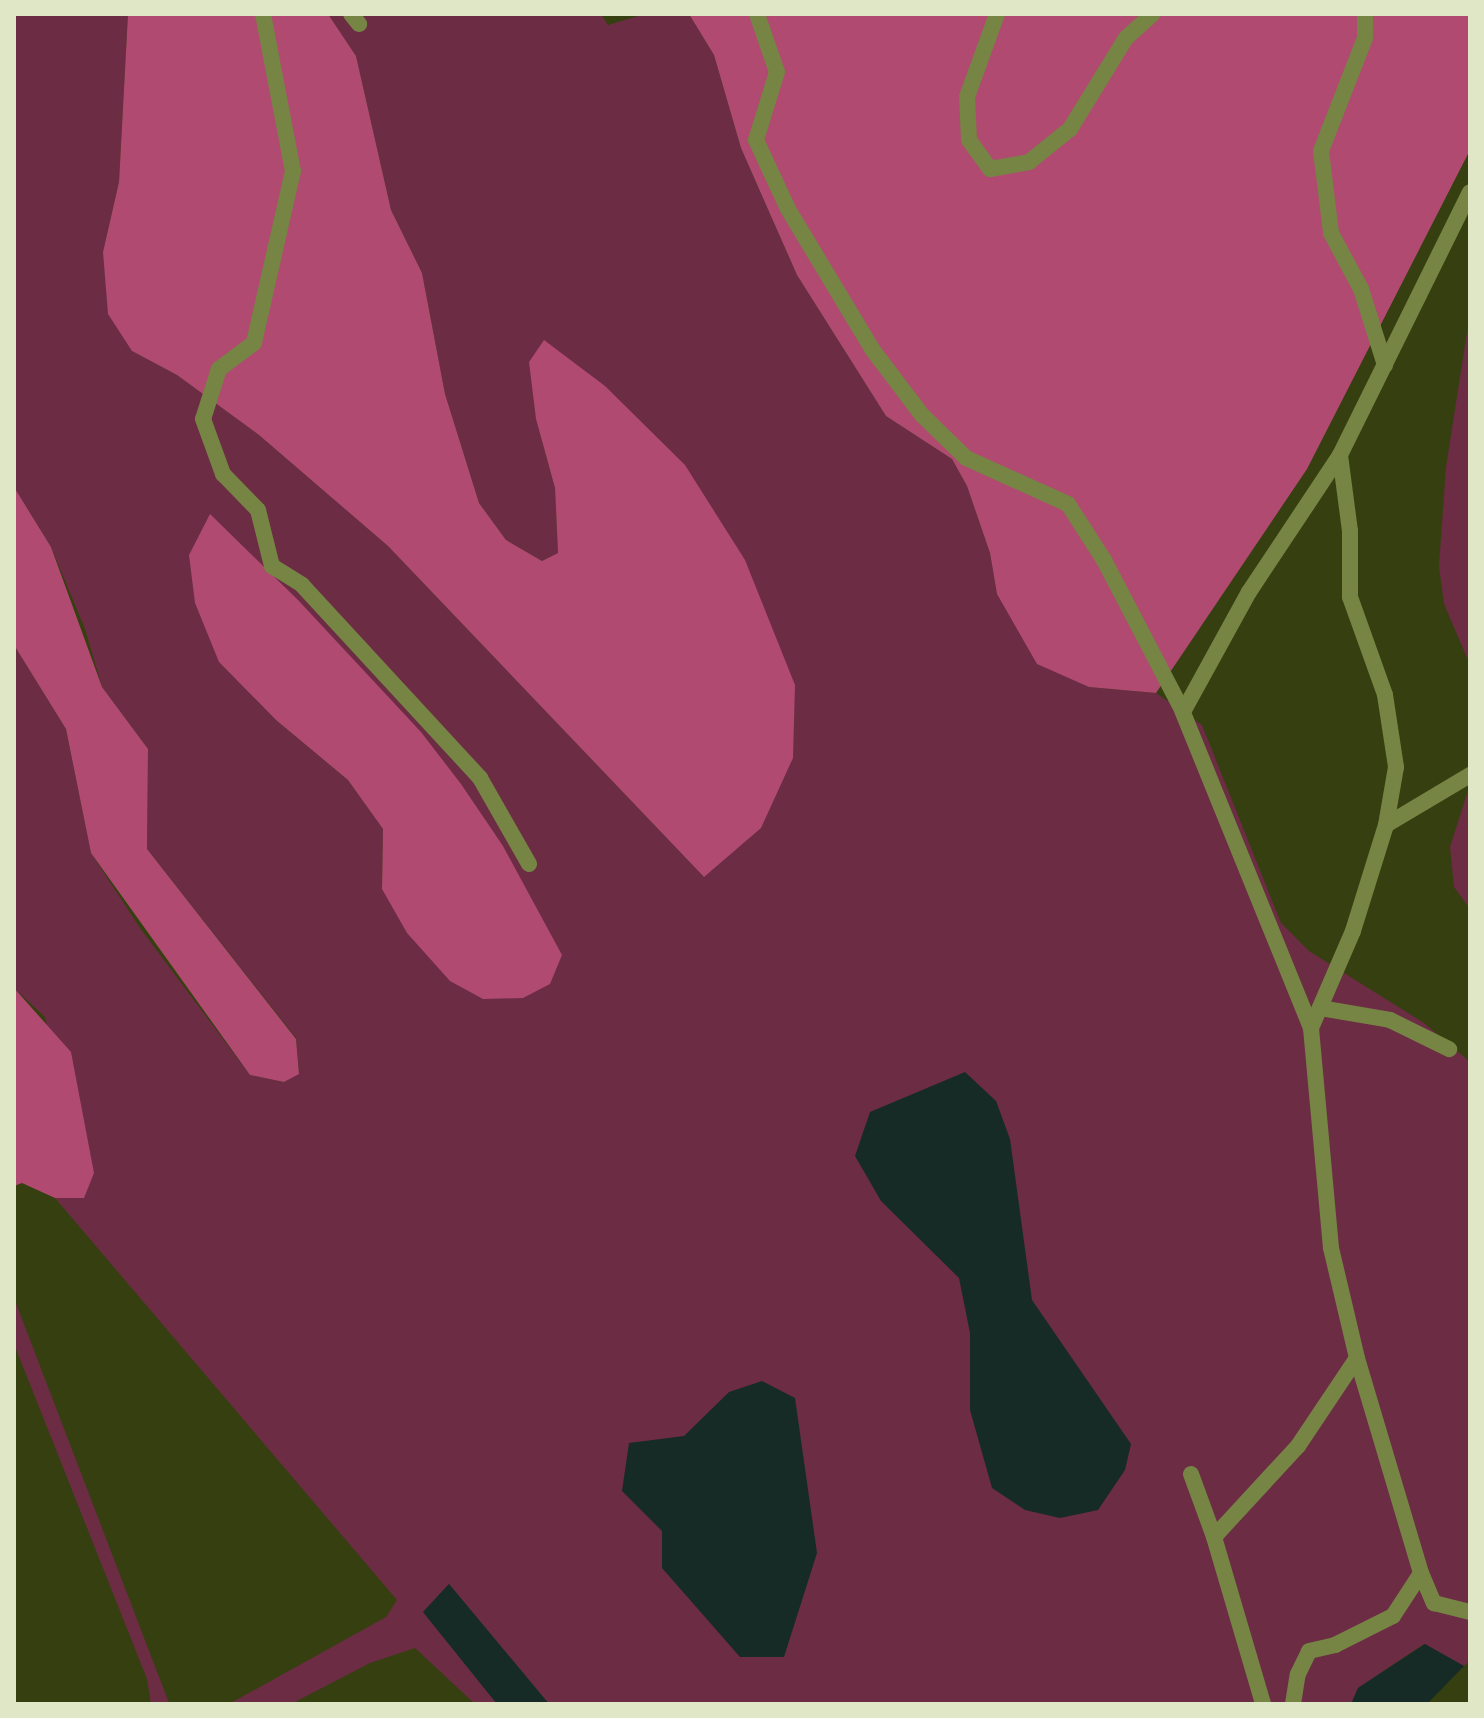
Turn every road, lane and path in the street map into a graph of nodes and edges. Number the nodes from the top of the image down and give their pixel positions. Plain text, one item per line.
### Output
1 (263, 14) edge
2 (757, 14) edge
3 (997, 14) edge
4 (1153, 14) edge
5 (1365, 14) edge
6 (1470, 192) edge
7 (1385, 365) junction
8 (1340, 455) junction
9 (1183, 712) junction
10 (1470, 775) edge
11 (1386, 825) junction
12 (529, 864) dead end
13 (1320, 1008) junction
14 (1311, 1028) junction
15 (1449, 1049) dead end
16 (1357, 1358) junction
17 (1191, 1474) dead end
18 (1214, 1537) junction
19 (1421, 1573) junction
20 (1470, 1612) edge
21 (1263, 1704) edge
22 (1293, 1704) edge

1 - 12 lane
2 - 9 lane
3 - 4 lane
5 - 7 lane
6 - 7 lane
7 - 8 lane
8 - 9 lane
8 - 11 lane
9 - 14 lane
10 - 11 lane
11 - 13 lane
13 - 14 lane
13 - 15 lane
14 - 16 lane
16 - 18 lane
16 - 19 lane
17 - 18 lane
18 - 21 lane
19 - 20 lane
19 - 22 lane

